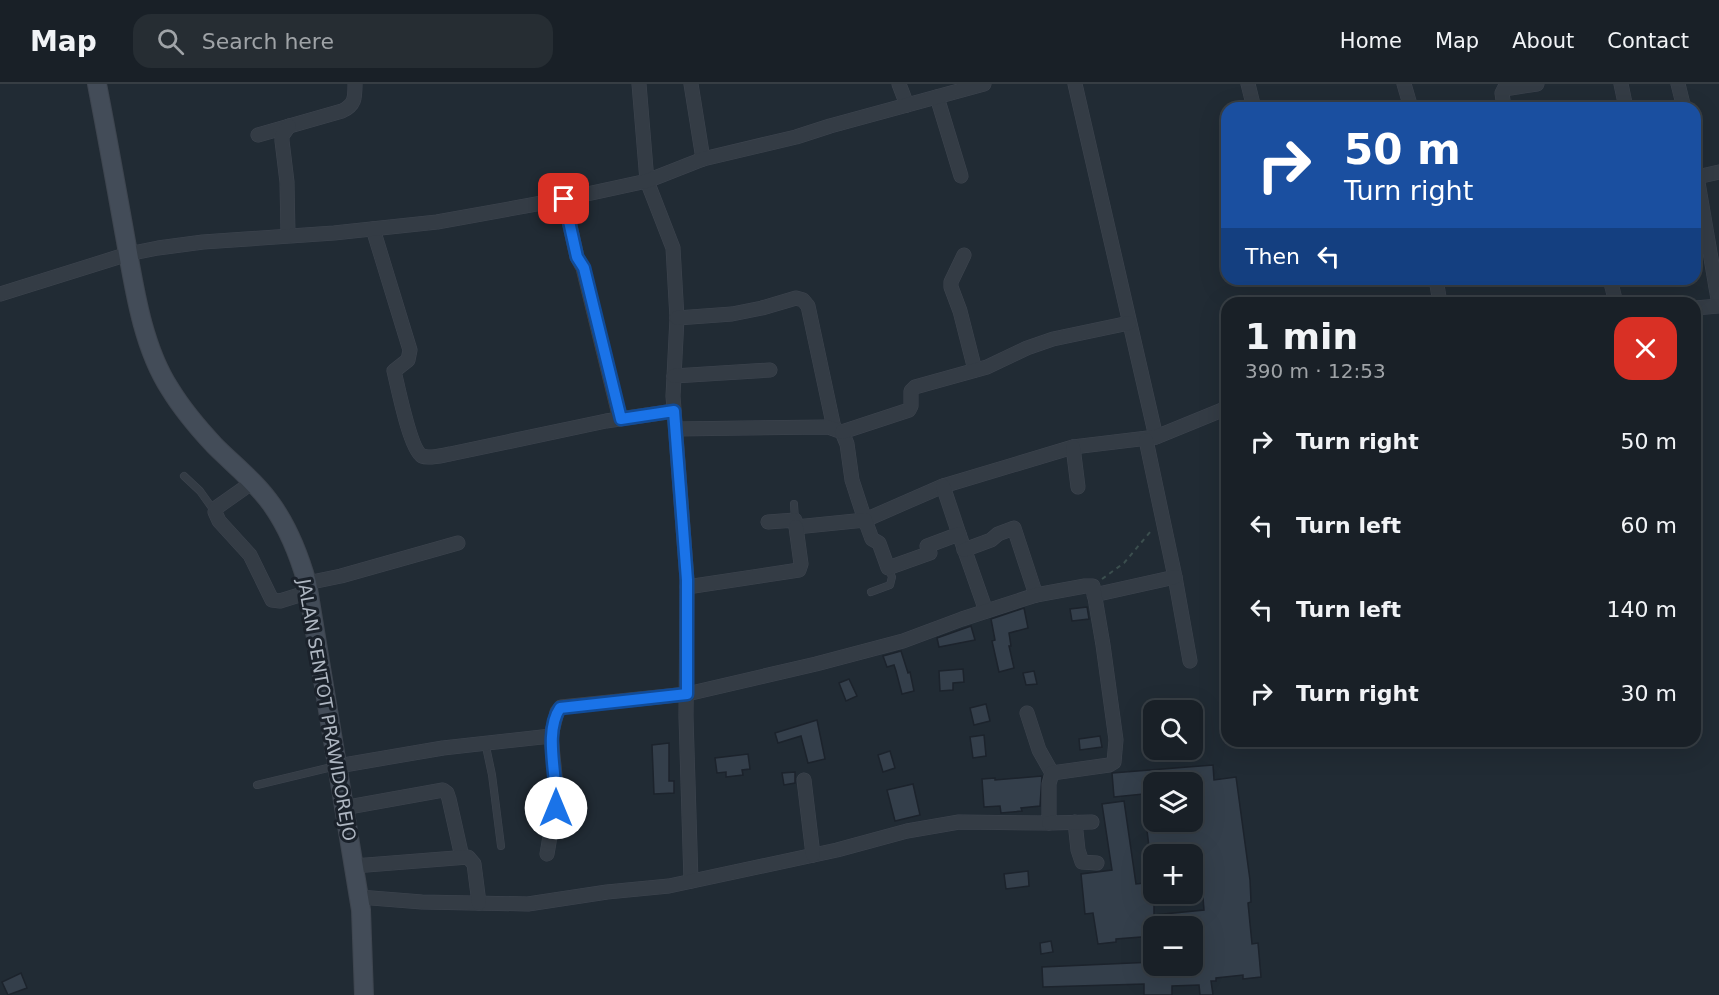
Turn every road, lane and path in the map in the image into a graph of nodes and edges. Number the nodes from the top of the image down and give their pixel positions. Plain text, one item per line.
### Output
1 (97, 84) edge
2 (355, 84) edge
3 (639, 84) edge
4 (691, 84) edge
5 (899, 84) edge
6 (984, 84) edge
7 (1075, 84) edge
8 (1248, 84) edge
9 (1404, 84) edge
10 (1537, 84) edge
11 (1621, 84) edge
12 (1678, 84) edge
13 (968, 86) edge
14 (937, 97) junction
15 (1252, 102) edge
16 (1409, 102) edge
17 (1503, 102) edge
18 (1625, 102) edge
19 (1682, 102) edge
20 (907, 105) junction
21 (289, 126) junction
22 (258, 135) dead end
23 (703, 159) junction
24 (1701, 171) edge
25 (1719, 172) edge
26 (961, 176) dead end
27 (647, 181) junction
28 (564, 199) junction
29 (1701, 200) edge
30 (373, 229) junction
31 (288, 235) junction
32 (129, 254) junction
33 (964, 255) dead end
34 (0, 294) edge
35 (1719, 305) edge
36 (1701, 307) edge
37 (677, 318) junction
38 (1129, 323) junction
39 (770, 370) dead end
40 (975, 370) junction
41 (674, 375) junction
42 (1221, 410) edge
43 (674, 411) junction
44 (621, 419) junction
45 (676, 429) junction
46 (838, 430) junction
47 (1151, 438) junction
48 (1073, 447) junction
49 (184, 476) dead end
50 (249, 484) junction
51 (944, 486) junction
52 (1078, 488) dead end
53 (794, 504) dead end
54 (215, 512) junction
55 (865, 520) junction
56 (768, 522) dead end
57 (796, 524) junction
58 (1154, 527) dead end
59 (959, 534) junction
60 (458, 543) dead end
61 (964, 550) junction
62 (888, 568) junction
63 (1175, 577) junction
64 (687, 587) junction
65 (304, 590) junction
66 (1093, 590) junction
67 (872, 592) dead end
68 (1036, 595) junction
69 (986, 611) junction
70 (1190, 661) dead end
71 (687, 694) junction
72 (1028, 713) dead end
73 (551, 736) junction
74 (485, 742) junction
75 (334, 767) junction
76 (1052, 773) junction
77 (804, 780) dead end
78 (257, 784) dead end
79 (344, 808) junction
80 (1075, 822) junction
81 (1092, 822) dead end
82 (1049, 823) junction
83 (501, 846) dead end
84 (547, 854) dead end
85 (813, 855) junction
86 (462, 857) junction
87 (1097, 863) dead end
88 (354, 866) junction
89 (691, 882) junction
90 (358, 897) junction
91 (479, 903) junction
92 (364, 995) edge

1 - 32 main road, JALAN SENTOT PRAWIDOREJO
2 - 21 street
3 - 27 street
4 - 23 street
5 - 20 street
6 - 13 street
7 - 38 street
8 - 15 street
9 - 16 street
10 - 17 street
11 - 18 street
12 - 19 street
13 - 14 street
14 - 20 street
14 - 26 street
20 - 23 street
21 - 22 street
21 - 31 street
23 - 27 street
24 - 25 street
27 - 28 street
27 - 37 street
28 - 30 street
28 - 44 street
29 - 35 street
30 - 31 street
30 - 44 street
31 - 32 street
32 - 34 street
32 - 50 main road, JALAN SENTOT PRAWIDOREJO
33 - 40 street
35 - 36 street
37 - 41 street
37 - 46 street
38 - 40 street
38 - 47 street
39 - 41 street
40 - 46 street
41 - 43 street
42 - 47 street
43 - 44 street
43 - 45 street
45 - 46 street
45 - 64 street
46 - 55 street
47 - 48 street
47 - 63 street
48 - 51 street
48 - 52 street
49 - 54 lane
50 - 54 street
50 - 65 main road, JALAN SENTOT PRAWIDOREJO
51 - 55 street
51 - 59 street
53 - 57 lane
54 - 65 street
55 - 57 street
55 - 62 street
56 - 57 street
57 - 64 street
58 - 66 path
59 - 61 street
59 - 62 street
60 - 65 street
61 - 68 street
61 - 69 street
62 - 67 lane
63 - 66 street
63 - 70 street
64 - 71 street
65 - 75 main road, JALAN SENTOT PRAWIDOREJO
66 - 68 street
66 - 76 street
68 - 69 street
69 - 71 street
71 - 73 street
71 - 89 street
72 - 76 street
73 - 74 street
73 - 84 street
74 - 75 street
74 - 83 lane
75 - 78 lane
75 - 79 main road, JALAN SENTOT PRAWIDOREJO
76 - 82 street
77 - 85 street
79 - 86 street
79 - 88 main road, JALAN SENTOT PRAWIDOREJO
80 - 81 street
80 - 82 street
80 - 87 street
82 - 85 street
85 - 89 street
86 - 88 street
86 - 91 street
88 - 90 main road, JALAN SENTOT PRAWIDOREJO
89 - 91 street
90 - 91 street
90 - 92 main road, JALAN SENTOT PRAWIDOREJO

